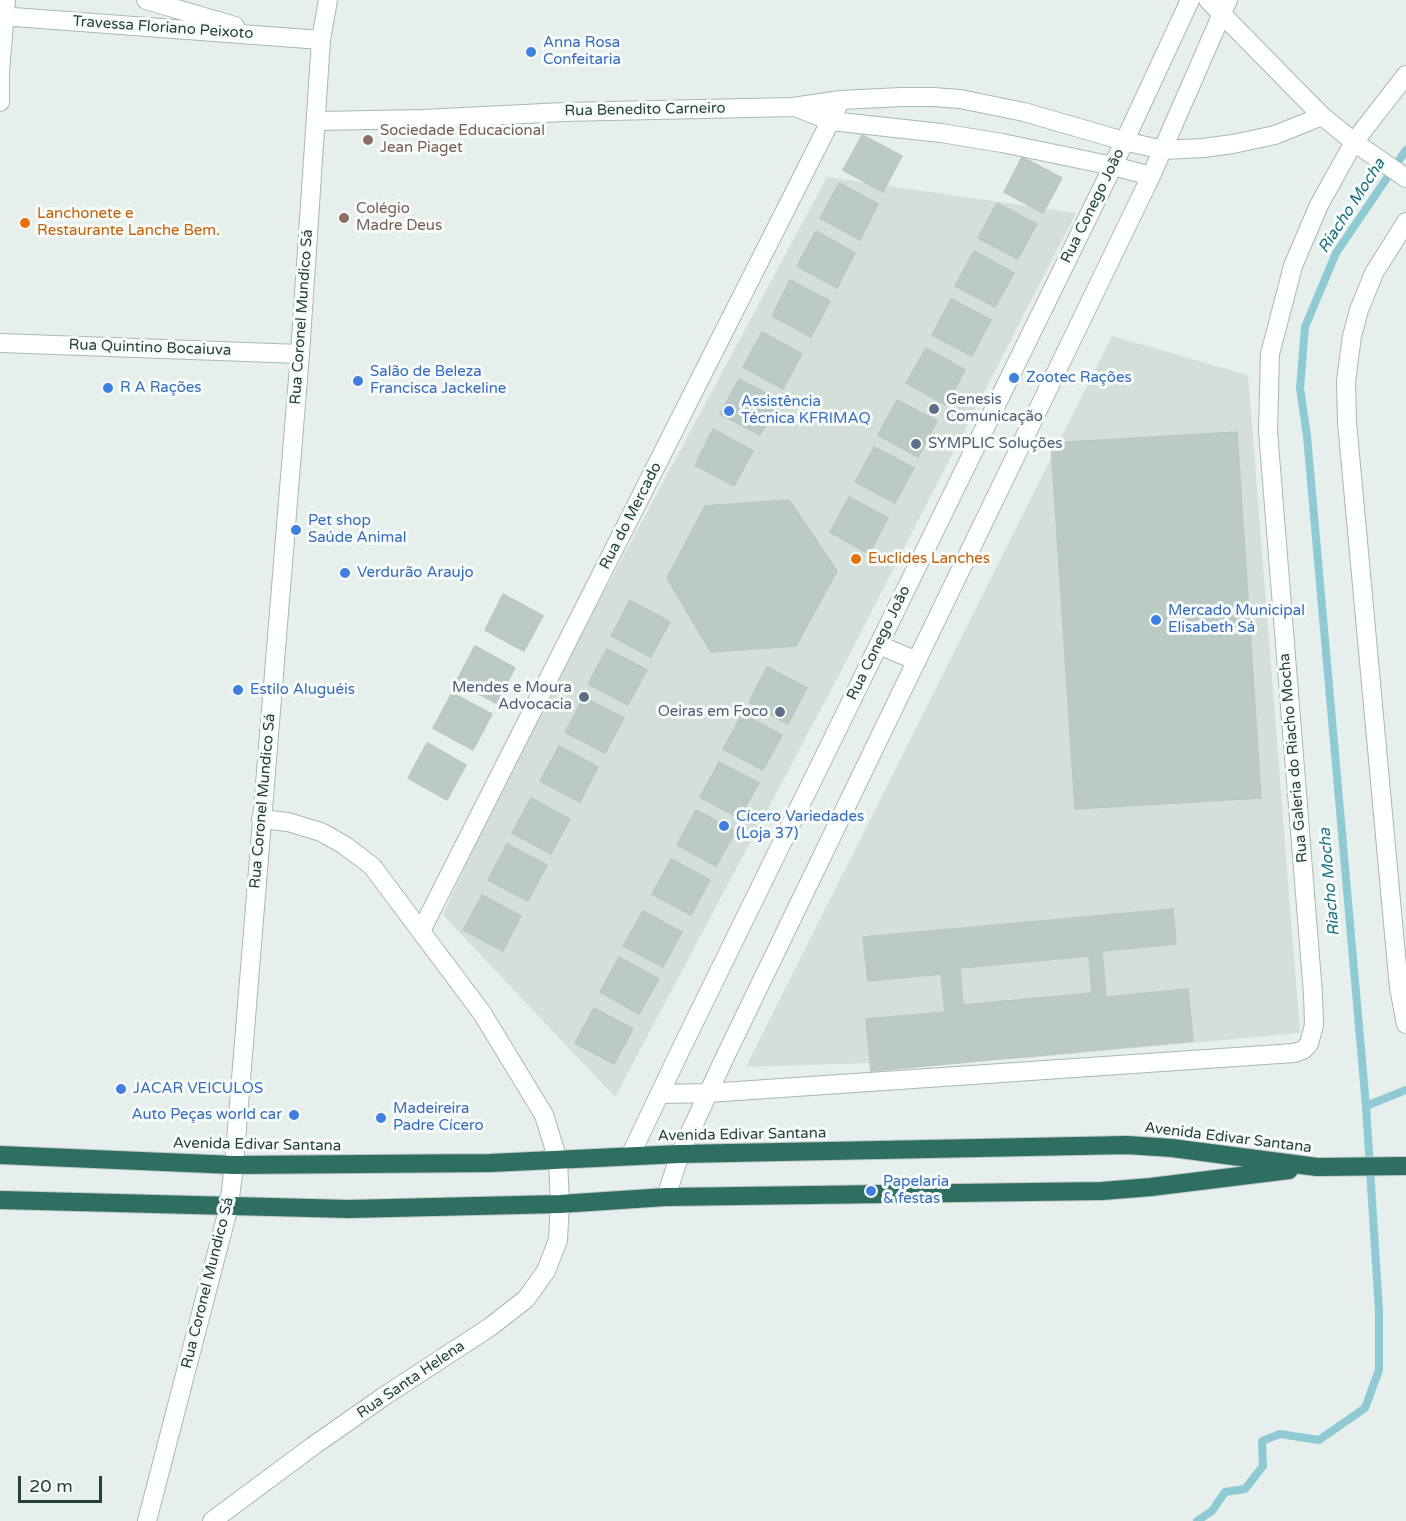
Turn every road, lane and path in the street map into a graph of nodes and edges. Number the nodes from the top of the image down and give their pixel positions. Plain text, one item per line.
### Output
1 (146, 0) edge
2 (328, 0) edge
3 (1190, 0) edge
4 (1208, 0) edge
5 (1225, 8) edge
6 (4, 11) edge
7 (271, 36) junction
8 (321, 40) junction
9 (1406, 75) edge
10 (841, 100) junction
11 (0, 102) edge
12 (793, 107) junction
13 (1322, 116) junction
14 (317, 121) junction
15 (831, 121) junction
16 (1124, 141) junction
17 (1358, 145) junction
18 (1163, 150) junction
19 (1113, 166) junction
20 (1151, 176) junction
21 (1406, 178) edge
22 (1406, 222) edge
23 (0, 343) edge
24 (300, 354) junction
25 (879, 645) junction
26 (916, 661) junction
27 (261, 819) junction
28 (421, 931) junction
29 (1406, 1024) edge
30 (660, 1094) junction
31 (708, 1094) junction
32 (680, 1154) junction
33 (0, 1155) edge
34 (630, 1156) junction
35 (558, 1160) junction
36 (234, 1165) junction
37 (1406, 1166) edge
38 (1326, 1167) junction
39 (666, 1197) junction
40 (0, 1200) edge
41 (560, 1204) junction
42 (229, 1206) junction
43 (147, 1521) edge
44 (212, 1521) edge

1 - 7 street
2 - 8 street, Rua Coronel Mundico Sá
3 - 16 street, Rua Conego João
4 - 5 street
5 - 13 street
5 - 18 street
6 - 7 street, Travessa Floriano Peixoto
6 - 11 street
7 - 8 street, Travessa Floriano Peixoto
8 - 14 street, Rua Coronel Mundico Sá
9 - 17 street, Rua Galeria do Riacho Mocha
10 - 12 street, Rua Benedito Carneiro
10 - 15 street, Rua do Mercado
10 - 16 street, Rua Benedito Carneiro
12 - 14 street, Rua Benedito Carneiro
12 - 15 street, Rua Benedito Carneiro
13 - 17 street
13 - 18 street, Rua Benedito Carneiro
14 - 24 street, Rua Coronel Mundico Sá
15 - 19 street, Rua Benedito Carneiro
15 - 28 street, Rua do Mercado
16 - 18 street, Rua Benedito Carneiro
16 - 19 street, Rua Conego João
17 - 21 street
17 - 31 street, Rua Galeria do Riacho Mocha
18 - 20 street
19 - 20 street, Rua Benedito Carneiro
19 - 25 street, Rua Conego João
20 - 26 street
22 - 29 street
23 - 24 street, Rua Quintino Bocaiuva
24 - 27 street, Rua Coronel Mundico Sá
25 - 26 street
25 - 30 street, Rua Conego João
26 - 31 street
27 - 28 street, Rua Santa Helena
27 - 36 street, Rua Coronel Mundico Sá
28 - 35 street, Rua Santa Helena
30 - 31 street
30 - 34 street, Rua Conego João
31 - 32 street
32 - 34 highway, Avenida Edivar Santana
32 - 38 highway, Avenida Edivar Santana
32 - 39 street
33 - 36 highway, Avenida Edivar Santana
34 - 35 highway, Avenida Edivar Santana
35 - 36 highway, Avenida Edivar Santana
35 - 41 street, Rua Santa Helena
36 - 42 street, Rua Coronel Mundico Sá
37 - 38 highway
38 - 39 highway, Avenida Edivar Santana
39 - 41 highway, Avenida Edivar Santana
40 - 42 highway, Avenida Edivar Santana
41 - 42 highway, Avenida Edivar Santana
41 - 44 street, Rua Santa Helena
42 - 43 street, Rua Coronel Mundico Sá

